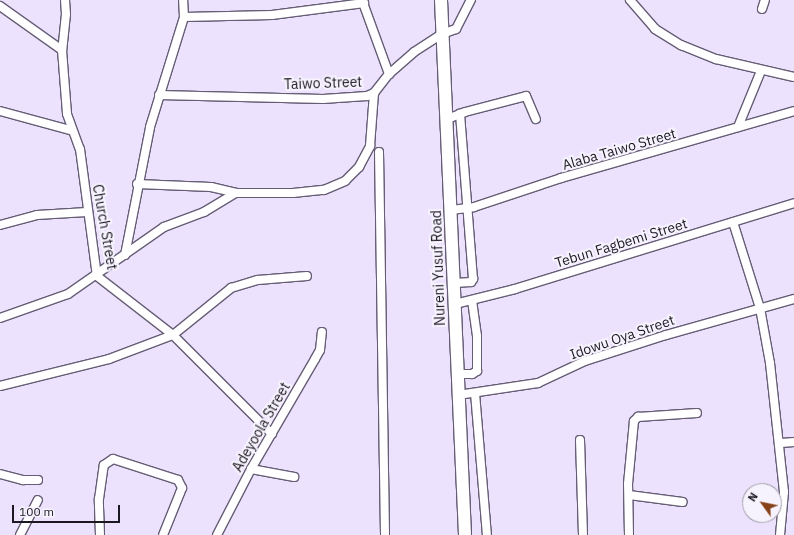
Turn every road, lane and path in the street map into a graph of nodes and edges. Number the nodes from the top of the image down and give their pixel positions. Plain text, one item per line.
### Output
1 (65, 0) edge
2 (183, 0) edge
3 (441, 0) edge
4 (471, 0) edge
5 (630, 0) edge
6 (765, 0) edge
7 (363, 1) edge
8 (0, 6) edge
9 (762, 9) dead end
10 (184, 17) junction
11 (442, 34) junction
12 (62, 50) junction
13 (761, 71) junction
14 (389, 74) junction
15 (794, 77) edge
16 (374, 93) junction
17 (159, 95) junction
18 (0, 111) edge
19 (794, 112) edge
20 (460, 114) junction
21 (447, 119) junction
22 (536, 119) dead end
23 (738, 127) junction
24 (70, 130) junction
25 (379, 152) dead end
26 (137, 184) junction
27 (236, 193) junction
28 (794, 203) edge
29 (468, 209) junction
30 (451, 210) junction
31 (87, 212) junction
32 (733, 222) junction
33 (0, 225) edge
34 (125, 256) junction
35 (97, 276) junction
36 (307, 276) dead end
37 (454, 283) junction
38 (794, 299) edge
39 (472, 300) junction
40 (455, 304) junction
41 (760, 308) junction
42 (0, 318) edge
43 (322, 332) dead end
44 (173, 335) junction
45 (457, 374) junction
46 (0, 386) edge
47 (475, 393) junction
48 (458, 395) junction
49 (697, 414) dead end
50 (272, 434) junction
51 (580, 440) dead end
52 (794, 442) edge
53 (781, 443) junction
54 (251, 469) junction
55 (0, 474) edge
56 (294, 477) dead end
57 (38, 480) dead end
58 (628, 495) junction
59 (38, 500) dead end
60 (683, 502) dead end
61 (221, 534) edge
62 (20, 535) edge
63 (100, 535) edge
64 (163, 535) edge
65 (385, 535) edge
66 (465, 535) edge
67 (486, 535) edge
68 (583, 535) edge
69 (629, 535) edge
70 (780, 535) edge

1 - 12 street, Church Street
2 - 10 street
3 - 11 street, Nureni Yusuf Road
4 - 11 street, Taiwo Street
5 - 13 street
6 - 9 street
7 - 10 street
7 - 14 street
8 - 12 street
10 - 17 street
11 - 14 street, Taiwo Street
11 - 21 street, Nureni Yusuf Road
12 - 24 street, Church Street
13 - 15 street
13 - 23 street
14 - 16 street, Taiwo Street
16 - 17 street, Taiwo Street
16 - 27 street
17 - 26 street
18 - 24 street
19 - 23 street, Alaba Taiwo Street
20 - 21 street
20 - 22 street
20 - 29 street
21 - 30 street, Nureni Yusuf Road
23 - 29 street, Alaba Taiwo Street
24 - 31 street, Church Street
25 - 65 street
26 - 27 street
26 - 34 street
27 - 34 street
28 - 32 street, Tebun Fagbemi Street
29 - 30 street, Alaba Taiwo Street
29 - 37 street
30 - 37 street, Nureni Yusuf Road
31 - 33 street
31 - 35 street, Church Street
32 - 39 street, Tebun Fagbemi Street
32 - 41 street
34 - 35 street
35 - 42 street
35 - 44 street, Church Street
36 - 44 street
37 - 40 street, Nureni Yusuf Road
38 - 41 street, Idowu Oya Street
39 - 40 street, Tebun Fagbemi Street
39 - 45 street
40 - 45 street, Nureni Yusuf Road
41 - 47 street, Idowu Oya Street
41 - 53 street
43 - 50 street, Adeyoola Street
44 - 46 street
44 - 50 street, Church Street
45 - 48 street, Nureni Yusuf Road
47 - 48 street, Idowu Oya Street
47 - 67 street
48 - 66 street, Nureni Yusuf Road
49 - 58 street
50 - 54 street, Adeyoola Street
51 - 68 street
52 - 53 street
53 - 70 street
54 - 56 street
54 - 61 street, Adeyoola Street
55 - 57 street
58 - 60 street
58 - 69 street
59 - 62 street
63 - 64 street

